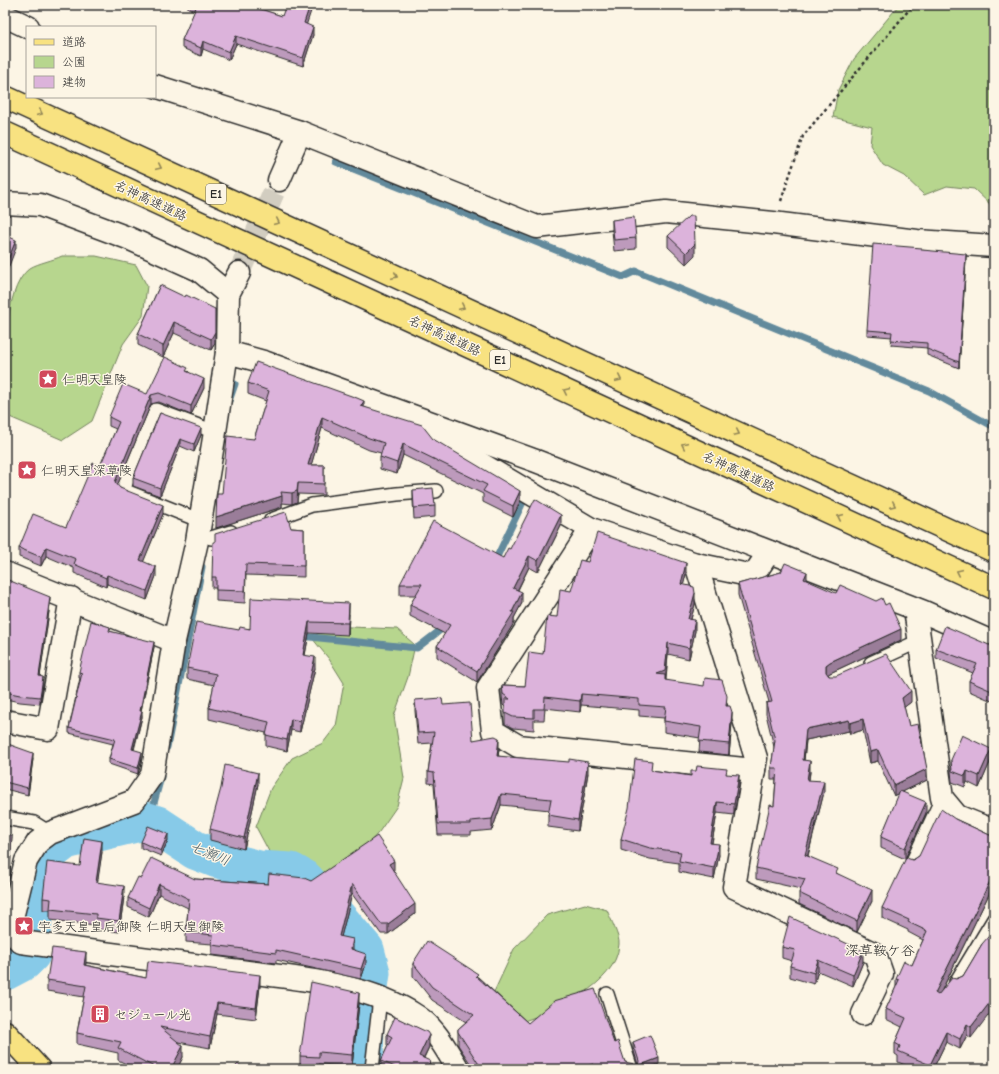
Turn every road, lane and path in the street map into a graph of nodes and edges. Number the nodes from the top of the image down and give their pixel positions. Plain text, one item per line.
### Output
1 (913, 5) edge
2 (5, 16) edge
3 (26, 26) edge
4 (156, 86) edge
5 (5, 97) edge
6 (300, 132) junction
7 (5, 133) edge
8 (279, 180) tunnel mouth
9 (5, 203) edge
10 (773, 223) junction
11 (994, 246) edge
12 (239, 273) tunnel mouth
13 (228, 294) junction
14 (227, 352) junction
15 (426, 422) junction
16 (215, 432) junction
17 (436, 491) dead end
18 (256, 525) edge
19 (241, 529) edge
20 (591, 529) junction
21 (203, 535) junction
22 (994, 551) edge
23 (769, 552) junction
24 (696, 564) junction
25 (5, 573) edge
26 (994, 588) edge
27 (71, 598) junction
28 (915, 609) junction
29 (174, 641) junction
30 (919, 641) junction
31 (994, 643) edge
32 (862, 667) edge
33 (5, 721) edge
34 (754, 770) junction
35 (942, 798) junction
36 (5, 818) edge
37 (994, 831) edge
38 (50, 832) junction
39 (912, 863) edge
40 (994, 920) edge
41 (12, 934) edge
42 (956, 982) edge
43 (371, 994) junction
44 (607, 994) dead end
45 (863, 1014) dead end
46 (5, 1032) edge
47 (39, 1069) edge
48 (372, 1069) edge
49 (458, 1069) edge
50 (631, 1069) edge

1 - 10 path
2 - 3 street
4 - 6 street
5 -> 22 main road, E1
6 - 8 street
6 - 10 street
26 -> 7 main road, 名神高速道路 / E1
9 - 13 street
10 - 11 street
12 - 13 street
13 - 14 street
14 - 15 street
14 - 16 street
15 - 20 street
15 - 23 street
16 - 21 street
16 - 21 lane
17 - 18 lane
19 - 21 lane
20 - 24 street
20 - 34 street
21 - 29 street
23 - 24 street
23 - 28 street
24 - 34 street
25 - 27 street
27 - 29 street
27 - 33 street
28 - 30 street
28 - 31 street
29 - 38 street
30 - 32 lane
30 - 35 street
34 - 45 street
35 - 37 street
35 - 39 lane
36 - 38 lane
38 - 41 street
40 - 42 lane
41 - 43 street
43 - 48 lane
43 - 49 street
44 - 50 lane
46 - 47 main road

